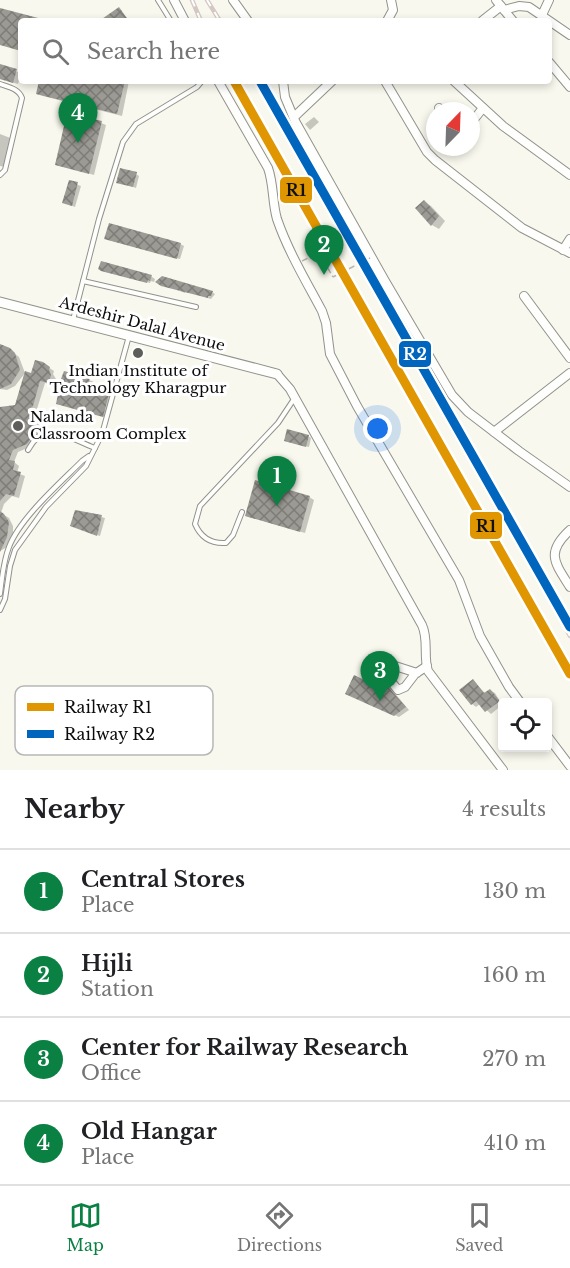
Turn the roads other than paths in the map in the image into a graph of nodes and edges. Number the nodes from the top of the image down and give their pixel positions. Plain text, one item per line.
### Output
1 (158, 0) edge
2 (174, 0) edge
3 (233, 0) edge
4 (391, 0) edge
5 (549, 0) edge
6 (500, 5) edge
7 (542, 15) junction
8 (169, 18) edge
9 (183, 18) edge
10 (246, 18) edge
11 (389, 18) edge
12 (485, 18) edge
13 (511, 18) edge
14 (546, 18) edge
15 (552, 22) edge
16 (570, 35) edge
17 (552, 66) edge
18 (0, 84) edge
19 (200, 84) edge
20 (220, 84) edge
21 (283, 84) edge
22 (329, 84) edge
23 (387, 84) edge
24 (457, 84) edge
25 (570, 87) edge
26 (483, 108) junction
27 (480, 112) edge
28 (294, 117) junction
29 (0, 175) edge
30 (570, 175) edge
31 (570, 240) edge
32 (567, 251) edge
33 (83, 280) junction
34 (524, 296) dead end
35 (0, 302) edge
36 (196, 307) dead end
37 (73, 321) junction
38 (129, 336) junction
39 (570, 358) edge
40 (570, 373) edge
41 (277, 374) joint
42 (294, 398) junction
43 (494, 432) junction
44 (95, 448) junction
45 (28, 450) dead end
46 (91, 455) junction
47 (570, 487) edge
48 (242, 512) dead end
49 (570, 530) edge
50 (570, 587) edge
51 (0, 594) edge
52 (0, 610) edge
53 (426, 666) junction
54 (417, 673) junction
55 (518, 698) edge
56 (552, 742) edge
57 (570, 766) edge
58 (503, 770) edge

1 - 8 lane
2 - 9 street
3 - 10 street
4 - 11 street
5 - 7 street
6 - 7 street
6 - 12 street
6 - 13 street
7 - 14 street
15 - 16 street
17 - 25 street
18 - 29 lane
19 - 33 lane
20 - 55 street
21 - 28 street
22 - 28 street
23 - 32 street
24 - 26 street
26 - 27 street
26 - 30 street
28 - 43 street
31 - 32 street
33 - 36 lane
33 - 37 lane
34 - 39 street
35 - 37 street, Ardeshir Dalal Avenue
37 - 38 street, Ardeshir Dalal Avenue
38 - 41 street, Ardeshir Dalal Avenue
38 - 44 lane
40 - 43 street
41 - 42 street
42 - 48 lane
42 - 53 street
43 - 47 street
44 - 45 lane
44 - 46 lane
46 - 51 lane
46 - 52 lane
49 - 50 street
53 - 54 street
53 - 58 street
54 - 54 street
56 - 57 street

